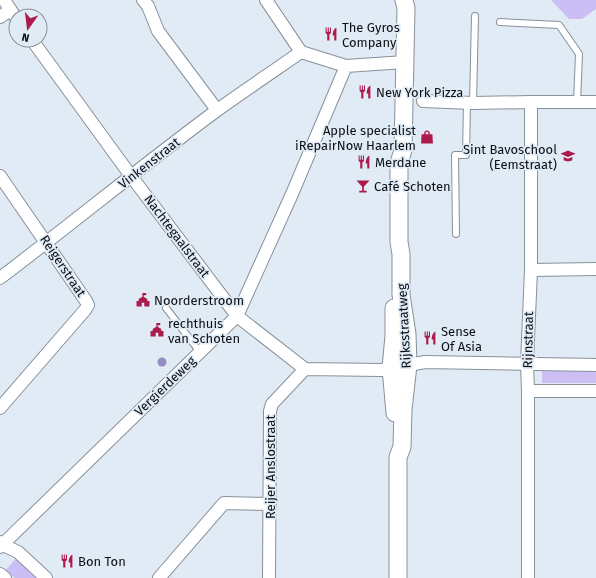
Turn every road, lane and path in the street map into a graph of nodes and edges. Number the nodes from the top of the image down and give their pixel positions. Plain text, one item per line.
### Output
1 (143, 0) edge
2 (266, 0) edge
3 (402, 0) edge
4 (475, 16) dead end
5 (500, 22) dead end
6 (38, 48) edge
7 (301, 52) junction
8 (400, 63) junction
9 (346, 66) junction
10 (423, 101) dead end
11 (470, 102) junction
12 (531, 102) junction
13 (577, 102) junction
14 (596, 102) edge
15 (217, 110) junction
16 (0, 176) edge
17 (132, 176) junction
18 (456, 234) dead end
19 (399, 242) junction
20 (47, 243) junction
21 (596, 269) edge
22 (530, 270) junction
23 (0, 278) edge
24 (166, 308) dead end
25 (237, 316) junction
26 (200, 352) junction
27 (527, 363) junction
28 (408, 365) junction
29 (596, 365) edge
30 (391, 368) junction
31 (305, 369) junction
32 (528, 391) junction
33 (596, 391) edge
34 (0, 408) edge
35 (398, 457) junction
36 (270, 504) junction
37 (1, 544) edge
38 (0, 574) edge
39 (4, 578) edge
40 (46, 578) edge
41 (159, 578) edge
42 (269, 578) edge
43 (398, 578) edge
44 (528, 578) edge

1 - 15 street
2 - 7 street
3 - 8 main road, Rijksstraatweg
4 - 11 lane
5 - 13 lane
6 - 17 street, Nachtegaalstraat
7 - 9 street
7 - 15 street, Vinkenstraat
8 - 9 street
8 - 19 main road, Rijksstraatweg
9 - 25 street, Vergierdeweg
10 - 11 street
11 - 12 street
11 - 18 lane
12 - 13 street
12 - 22 street, Rijnstraat
13 - 14 street
15 - 17 street, Vinkenstraat
16 - 20 street, Reigerstraat
17 - 20 street, Vinkenstraat
17 - 25 street, Nachtegaalstraat
19 - 28 main road, Rijksstraatweg
19 - 30 main road, Rijksstraatweg
20 - 23 street, Vinkenstraat
20 - 34 street, Reigerstraat
21 - 22 street
22 - 27 street, Rijnstraat
24 - 26 lane
25 - 26 street, Vergierdeweg
25 - 31 street, Nachtegaalstraat
26 - 37 street, Vergierdeweg
27 - 28 street
27 - 29 street
27 - 32 street, Rijnstraat
28 - 30 street
28 - 35 main road, Rijksstraatweg
30 - 31 street
30 - 35 main road, Rijksstraatweg
31 - 36 street, Reijer Anslostraat
32 - 33 street
32 - 44 street, Rijnstraat
35 - 43 main road, Rijksstraatweg
36 - 41 street
36 - 42 street, Reijer Anslostraat
37 - 40 street
38 - 39 street

